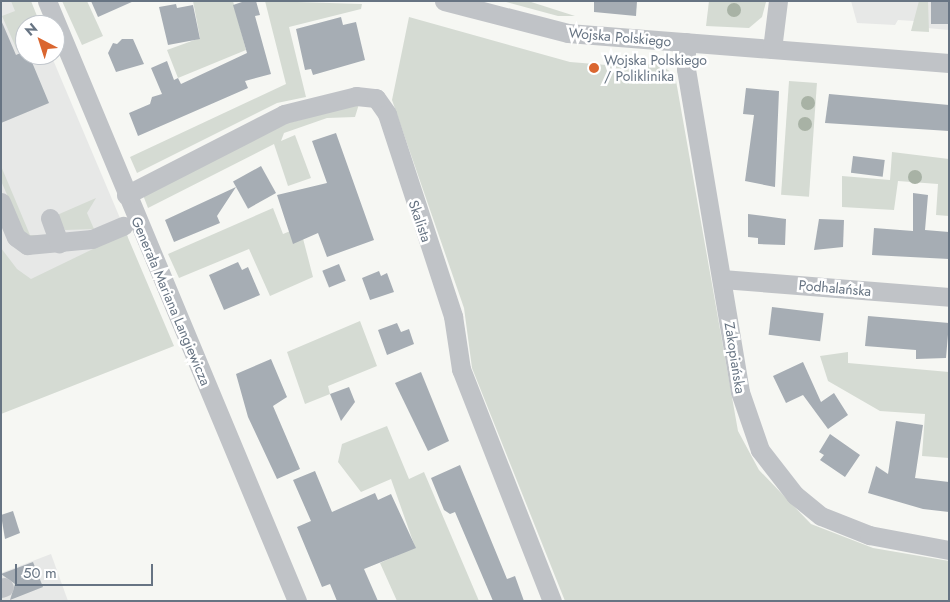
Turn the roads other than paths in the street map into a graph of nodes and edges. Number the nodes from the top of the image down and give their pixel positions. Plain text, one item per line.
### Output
1 (47, 1) edge
2 (778, 1) edge
3 (447, 2) edge
4 (686, 42) junction
5 (772, 50) junction
6 (949, 63) edge
7 (126, 195) junction
8 (1, 202) edge
9 (50, 218) dead end
10 (123, 226) dead end
11 (58, 243) junction
12 (722, 279) junction
13 (949, 297) edge
14 (949, 550) edge
15 (297, 601) edge
16 (552, 601) edge

1 - 7 street, Generała Mariana Langiewicza
2 - 5 street
3 - 4 street, Wojska Polskiego
4 - 5 street, Wojska Polskiego
4 - 12 street, Zakopiańska
5 - 6 street, Wojska Polskiego
7 - 15 street, Generała Mariana Langiewicza
7 - 16 street, Skalista
8 - 11 street
9 - 11 street
10 - 11 street
12 - 13 street, Podhalańska
12 - 14 street, Zakopiańska

